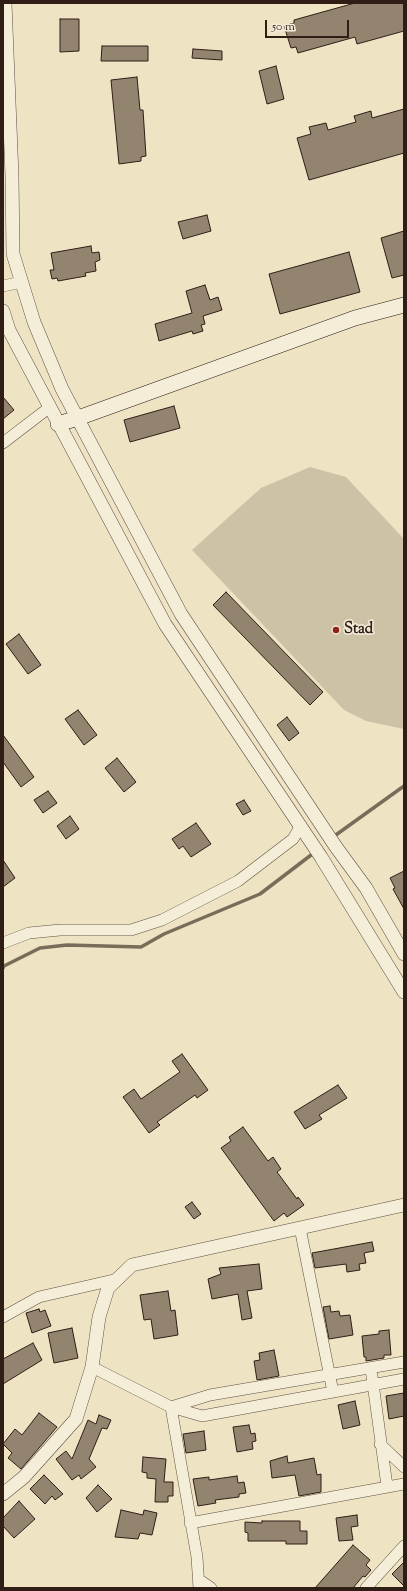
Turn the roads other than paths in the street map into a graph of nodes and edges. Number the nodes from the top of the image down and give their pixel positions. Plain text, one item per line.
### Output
1 (5, 3) edge
2 (8, 254) edge
3 (22, 282) junction
4 (3, 286) edge
5 (404, 305) edge
6 (3, 311) edge
7 (50, 407) junction
8 (78, 418) junction
9 (58, 424) junction
10 (3, 443) edge
11 (300, 827) junction
12 (3, 943) edge
13 (404, 954) edge
14 (404, 992) edge
15 (404, 1205) edge
16 (300, 1228) junction
17 (118, 1278) junction
18 (3, 1317) edge
19 (404, 1362) edge
20 (92, 1367) junction
21 (371, 1369) junction
22 (329, 1376) junction
23 (404, 1379) edge
24 (373, 1385) junction
25 (334, 1392) junction
26 (171, 1407) junction
27 (380, 1444) junction
28 (404, 1467) edge
29 (404, 1484) edge
30 (387, 1486) junction
31 (3, 1494) edge
32 (190, 1523) junction
33 (404, 1546) edge
34 (199, 1583) edge
35 (211, 1588) edge
36 (366, 1588) edge

1 - 2 street
2 - 3 street
3 - 4 street
3 - 8 street
5 - 8 main road
6 - 7 street
7 - 9 street
7 - 10 street
8 - 9 main road
8 - 13 street
9 - 11 street
11 - 12 street
11 - 14 street
15 - 16 street
16 - 17 street
16 - 22 street
17 - 18 street
17 - 20 street
19 - 21 street
20 - 26 street
20 - 31 street
21 - 22 street
21 - 24 street
22 - 25 street
22 - 26 street
23 - 24 street
24 - 25 street
24 - 27 street
25 - 26 street
26 - 32 street
27 - 28 street
27 - 30 street
29 - 30 street
30 - 32 street
32 - 34 street
33 - 36 street
34 - 35 street

